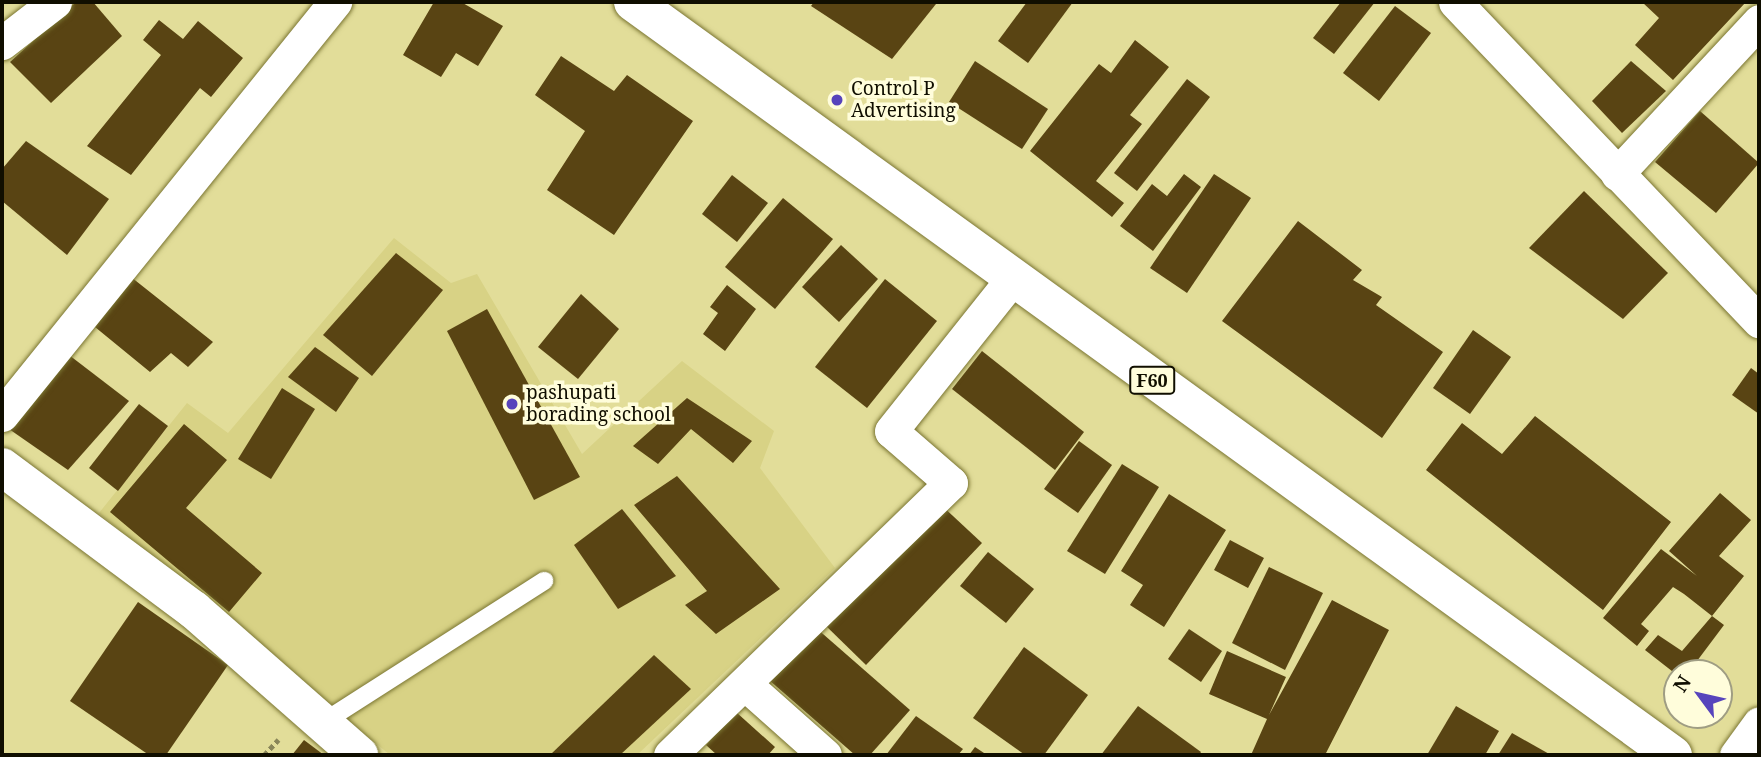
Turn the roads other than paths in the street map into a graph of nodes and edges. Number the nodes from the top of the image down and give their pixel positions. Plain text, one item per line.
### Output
1 (55, 2) edge
2 (335, 2) edge
3 (633, 2) edge
4 (1455, 2) edge
5 (1759, 21) edge
6 (2, 43) edge
7 (1617, 174) junction
8 (1012, 279) junction
9 (1759, 321) edge
10 (2, 415) edge
11 (2, 467) edge
12 (544, 580) dead end
13 (745, 684) junction
14 (322, 723) junction
15 (1759, 723) edge
16 (359, 755) edge
17 (670, 755) edge
18 (825, 755) edge
19 (1673, 755) edge
20 (1736, 755) edge

1 - 6 street
2 - 10 street
3 - 8 main road, F60
4 - 7 street
5 - 7 street
7 - 9 street
8 - 13 street
8 - 19 main road, F60
11 - 14 main road
12 - 14 lane
13 - 17 street
13 - 18 street
14 - 16 main road
15 - 20 street

